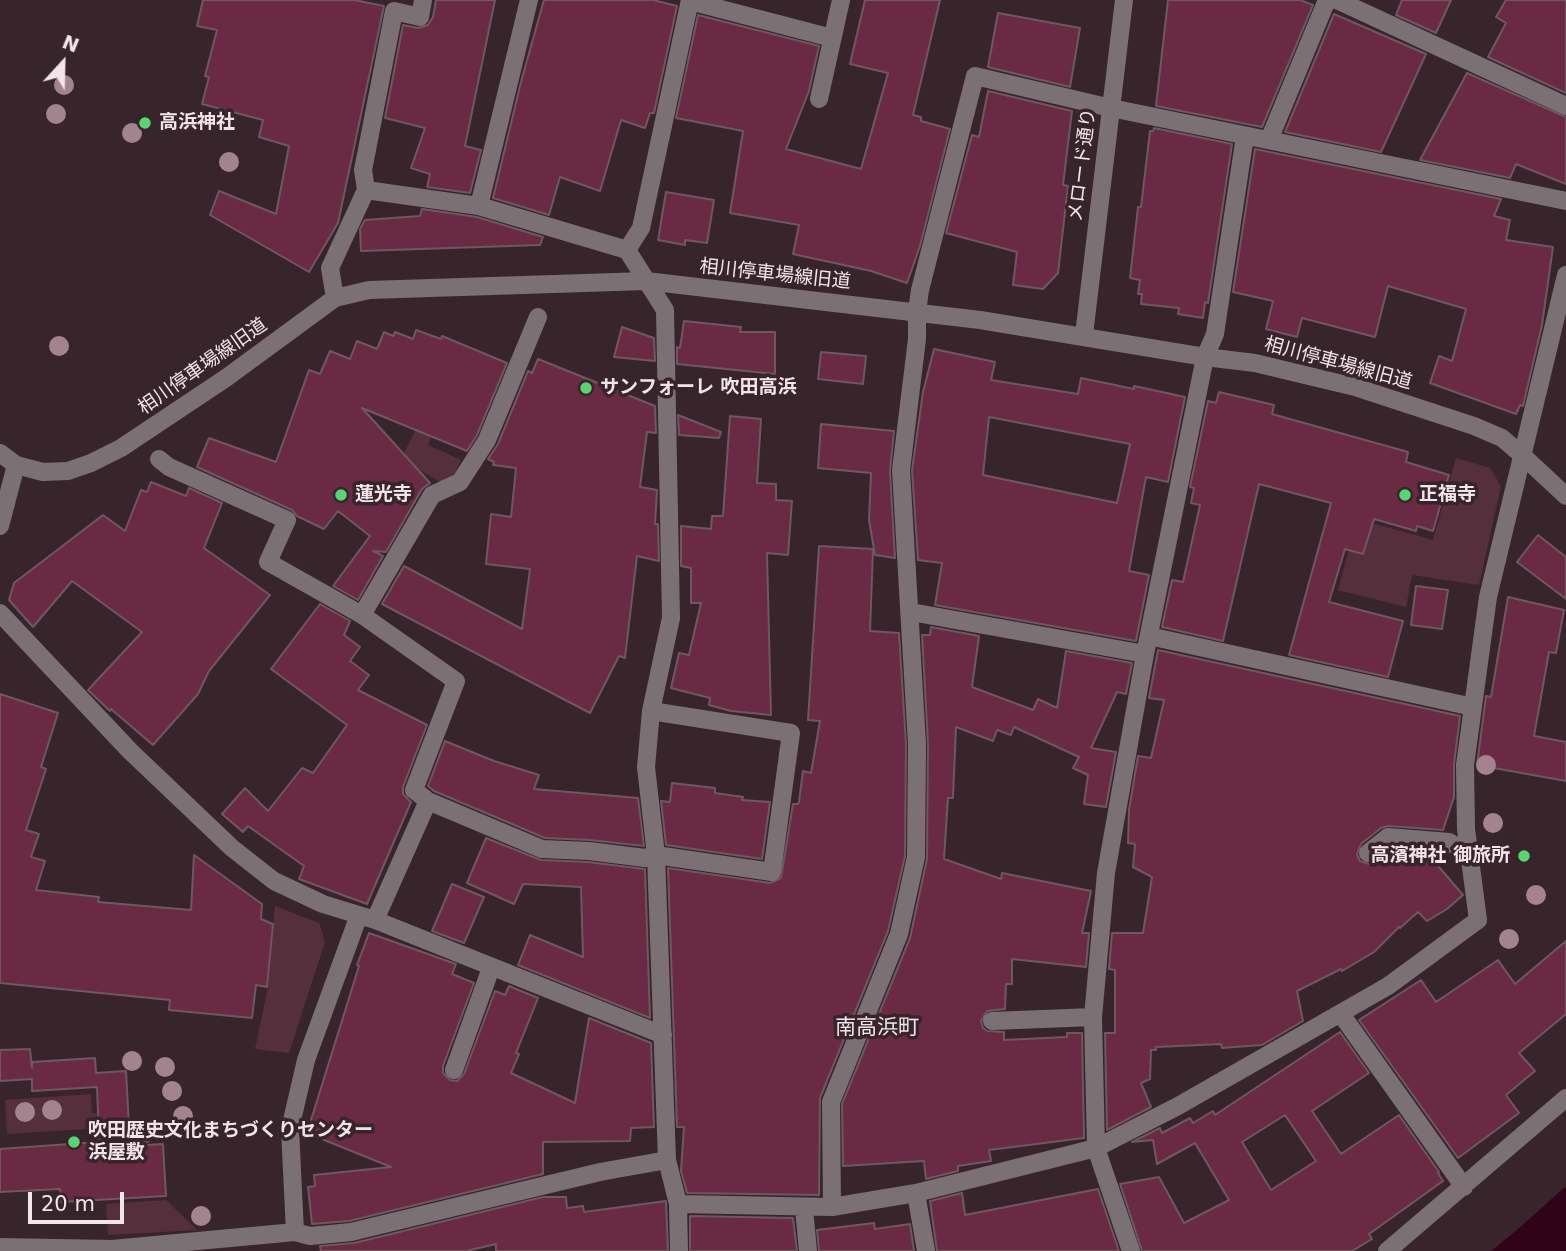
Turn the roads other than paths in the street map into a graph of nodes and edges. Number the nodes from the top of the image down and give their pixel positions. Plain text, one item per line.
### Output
1 (423, 0) edge
2 (529, 0) edge
3 (841, 0) edge
4 (1124, 0) edge
5 (1327, 0) edge
6 (1337, 0) edge
7 (690, 1) edge
8 (832, 38) junction
9 (818, 99) dead end
10 (1566, 106) edge
11 (1111, 108) junction
12 (1245, 136) junction
13 (1269, 140) junction
14 (366, 190) junction
15 (1566, 201) edge
16 (479, 206) junction
17 (627, 250) junction
18 (1566, 275) edge
19 (646, 281) junction
20 (335, 298) junction
21 (917, 312) junction
22 (538, 317) dead end
23 (1084, 335) junction
24 (1205, 357) junction
25 (0, 453) edge
26 (1522, 455) junction
27 (159, 459) dead end
28 (16, 465) junction
29 (1566, 496) edge
30 (0, 526) edge
31 (911, 612) junction
32 (0, 613) edge
33 (362, 615) junction
34 (1149, 636) junction
35 (1145, 654) junction
36 (1473, 707) junction
37 (652, 711) junction
38 (428, 800) junction
39 (1368, 853) dead end
40 (656, 855) junction
41 (1470, 855) junction
42 (367, 918) junction
43 (491, 968) junction
44 (1341, 1014) junction
45 (1093, 1017) junction
46 (992, 1021) dead end
47 (663, 1035) junction
48 (454, 1070) dead end
49 (1566, 1098) edge
50 (1096, 1148) junction
51 (667, 1160) junction
52 (1464, 1187) junction
53 (916, 1193) junction
54 (678, 1204) junction
55 (832, 1207) junction
56 (804, 1208) junction
57 (306, 1240) edge
58 (0, 1247) edge
59 (679, 1251) edge
60 (808, 1251) edge
61 (926, 1251) edge
62 (1131, 1251) edge
63 (1387, 1251) edge

1 - 14 street
2 - 16 street
3 - 8 street
4 - 11 street, メロード通り
5 - 13 street
6 - 10 street
7 - 8 street
7 - 17 street
8 - 9 street
11 - 12 street
11 - 21 street
11 - 23 street, メロード通り
12 - 13 street
12 - 24 street
13 - 15 street
14 - 16 street
14 - 20 street
16 - 17 street
17 - 19 street
18 - 26 street
19 - 20 street, 相川停車場線旧道
19 - 21 street, 相川停車場線旧道
19 - 37 street
20 - 28 street, 相川停車場線旧道
21 - 23 street, 相川停車場線旧道
21 - 31 street
22 - 33 street
23 - 24 street, 相川停車場線旧道
24 - 26 street, 相川停車場線旧道
24 - 34 street
25 - 28 street, 相川停車場線旧道
26 - 29 street, 相川停車場線旧道
26 - 36 street
27 - 33 street
28 - 30 street
31 - 35 street
31 - 55 street
32 - 42 street
33 - 38 street
34 - 35 street
34 - 36 street
35 - 45 street
36 - 41 street
37 - 40 street
37 - 40 street
38 - 40 street
38 - 42 street
39 - 41 street
40 - 47 street
41 - 44 street
42 - 43 street
42 - 57 street
43 - 47 street
43 - 48 street
44 - 50 street
44 - 52 street
45 - 46 street
45 - 50 street
47 - 51 street
49 - 52 street
50 - 53 street
50 - 62 street
51 - 54 street
51 - 57 street
52 - 63 street
53 - 55 street
53 - 61 street
54 - 56 street
54 - 59 street
55 - 56 street
56 - 60 street
57 - 58 street

